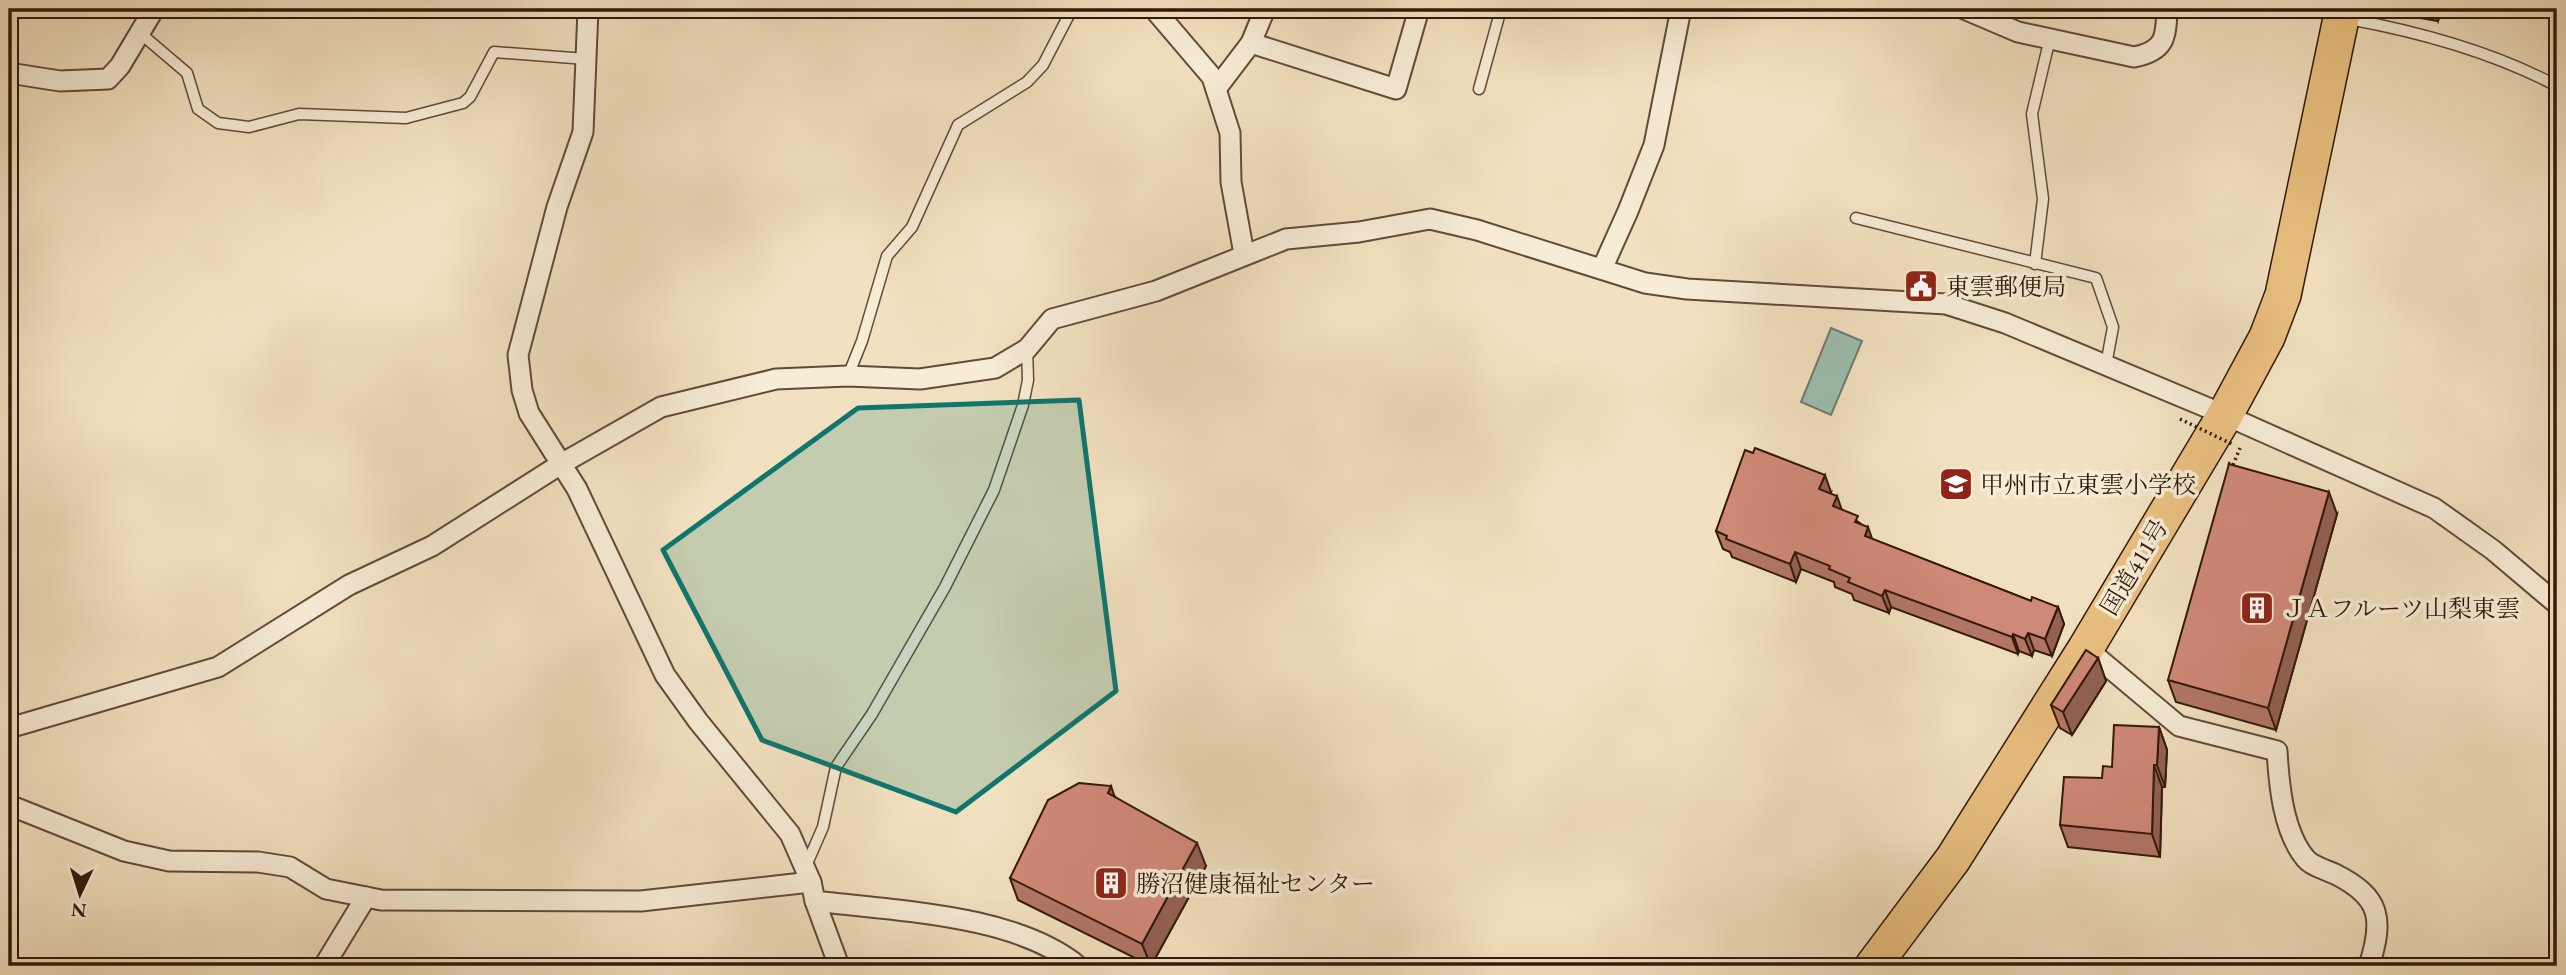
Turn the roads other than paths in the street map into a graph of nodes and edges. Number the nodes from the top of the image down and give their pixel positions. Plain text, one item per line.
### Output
1 (154, 9) edge
2 (588, 9) edge
3 (1072, 9) edge
4 (1154, 9) edge
5 (1265, 9) edge
6 (1419, 9) edge
7 (1501, 9) edge
8 (1681, 9) edge
9 (1964, 9) edge
10 (2167, 9) edge
11 (2342, 13) edge
12 (140, 33) junction
13 (2050, 38) junction
14 (1251, 43) junction
15 (586, 58) junction
16 (9, 73) edge
17 (2557, 86) edge
18 (1216, 89) junction
19 (1479, 89) dead end
20 (1856, 218) dead end
21 (1244, 254) junction
22 (2035, 264) junction
23 (1602, 269) junction
24 (1027, 349) junction
25 (2106, 365) junction
26 (848, 376) junction
27 (2229, 430) junction
28 (561, 464) junction
29 (2557, 604) edge
30 (2086, 648) junction
31 (9, 728) edge
32 (9, 805) edge
33 (810, 884) junction
34 (366, 897) junction
35 (324, 966) edge
36 (839, 966) edge
37 (1078, 966) edge
38 (1873, 966) edge
39 (2369, 966) edge

1 - 12 street
2 - 15 street
3 - 26 lane
4 - 18 street
5 - 14 street
6 - 14 street
7 - 19 lane
8 - 23 street
9 - 13 street
10 - 13 street
11 - 17 lane
11 - 27 highway, 国道411号
12 - 15 lane
12 - 16 street
13 - 22 lane
14 - 18 street
15 - 28 street
18 - 21 street
20 - 22 lane
21 - 23 street
21 - 24 street
22 - 25 lane
23 - 25 street
24 - 26 street
24 - 33 lane
25 - 27 street
26 - 28 street
27 - 29 street
27 - 30 highway, 国道411号
28 - 31 street
28 - 33 street
30 - 38 highway, 国道411号
30 - 39 street
32 - 34 street
33 - 34 street
33 - 36 street
33 - 37 street
34 - 35 street

